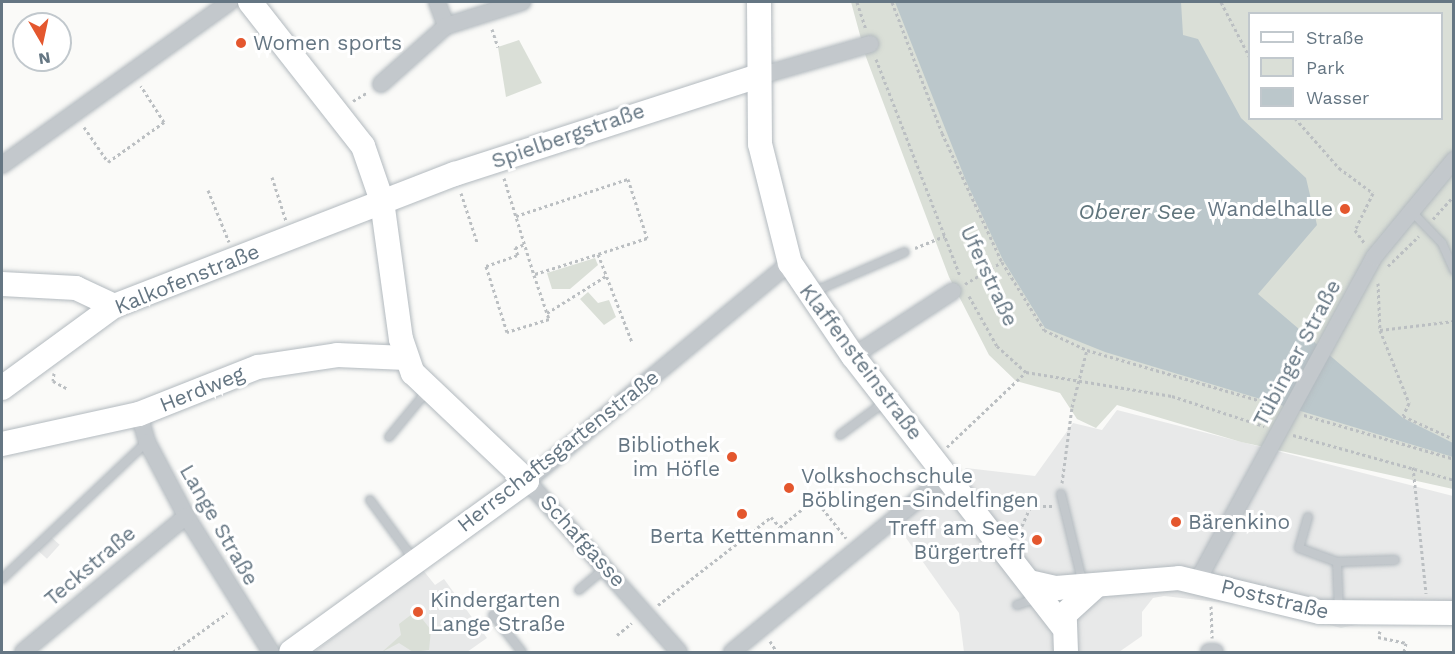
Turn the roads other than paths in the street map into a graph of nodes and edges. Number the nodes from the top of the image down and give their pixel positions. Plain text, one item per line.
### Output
1 (230, 2) edge
2 (250, 2) edge
3 (437, 2) edge
4 (522, 2) edge
5 (759, 2) edge
6 (446, 26) junction
7 (870, 44) road end
8 (756, 77) junction
9 (381, 84) road end
10 (1453, 162) edge
11 (2, 165) edge
12 (382, 201) junction
13 (1410, 210) junction
14 (321, 225) junction
15 (905, 252) road end
16 (387, 253) junction
17 (790, 263) junction
18 (1454, 270) edge
19 (2, 284) edge
20 (958, 288) road end
21 (807, 294) junction
22 (114, 306) junction
23 (853, 356) junction
24 (406, 358) junction
25 (2, 388) edge
26 (427, 391) junction
27 (888, 400) junction
28 (139, 414) junction
29 (840, 435) dead end
30 (389, 437) dead end
31 (147, 442) junction
32 (2, 444) edge
33 (942, 466) junction
34 (526, 481) junction
35 (1061, 494) road end
36 (370, 501) dead end
37 (186, 516) junction
38 (1308, 517) dead end
39 (414, 560) junction
40 (1395, 560) dead end
41 (1337, 562) junction
42 (608, 566) junction
43 (2, 579) edge
44 (1198, 580) junction
45 (1090, 586) junction
46 (579, 590) dead end
47 (1028, 595) junction
48 (1454, 613) edge
49 (1339, 614) junction
50 (493, 615) dead end
51 (1062, 625) junction
52 (23, 652) edge
53 (271, 652) edge
54 (291, 652) edge
55 (522, 652) edge
56 (679, 652) edge
57 (732, 652) edge
58 (1066, 652) edge
59 (1209, 652) edge
60 (1215, 652) edge

1 - 11 street
2 - 12 street
3 - 6 street
4 - 6 street
5 - 8 street, Klaffensteinstraße
6 - 9 street
7 - 8 street
8 - 12 street, Spielbergstraße
8 - 17 street, Klaffensteinstraße
10 - 13 street, Tübinger Straße
12 - 14 street, Kalkofenstraße
12 - 16 street
13 - 18 lane
13 - 44 street, Tübinger Straße
14 - 16 street, Kalkofenstraße
14 - 22 street, Kalkofenstraße
15 - 21 lane
16 - 24 street
17 - 21 street, Klaffensteinstraße
17 - 34 street, Herrschaftsgartenstraße
19 - 22 street
20 - 23 street
21 - 23 street, Klaffensteinstraße
22 - 25 street, Kalkofenstraße
23 - 27 street, Klaffensteinstraße
24 - 26 street, Schafgasse
24 - 28 street, Herdweg
26 - 30 lane
26 - 34 street, Schafgasse
27 - 29 lane
27 - 33 street, Klaffensteinstraße
28 - 31 street, Lange Straße
28 - 32 street, Herdweg
31 - 37 street, Lange Straße
31 - 43 lane
33 - 47 street, Klaffensteinstraße
33 - 57 street
34 - 39 street, Herrschaftsgartenstraße
34 - 42 street, Schafgasse
35 - 45 lane
36 - 39 lane
37 - 52 street, Teckstraße
37 - 53 street, Lange Straße
38 - 41 lane
39 - 54 street, Herrschaftsgartenstraße
40 - 41 lane
41 - 49 lane
42 - 46 lane
42 - 56 street, Schafgasse
44 - 45 street, Poststraße
44 - 49 street, Poststraße
45 - 47 street, Poststraße
45 - 51 street
47 - 51 street
48 - 49 street, Poststraße
50 - 55 lane
51 - 58 street
59 - 60 street

